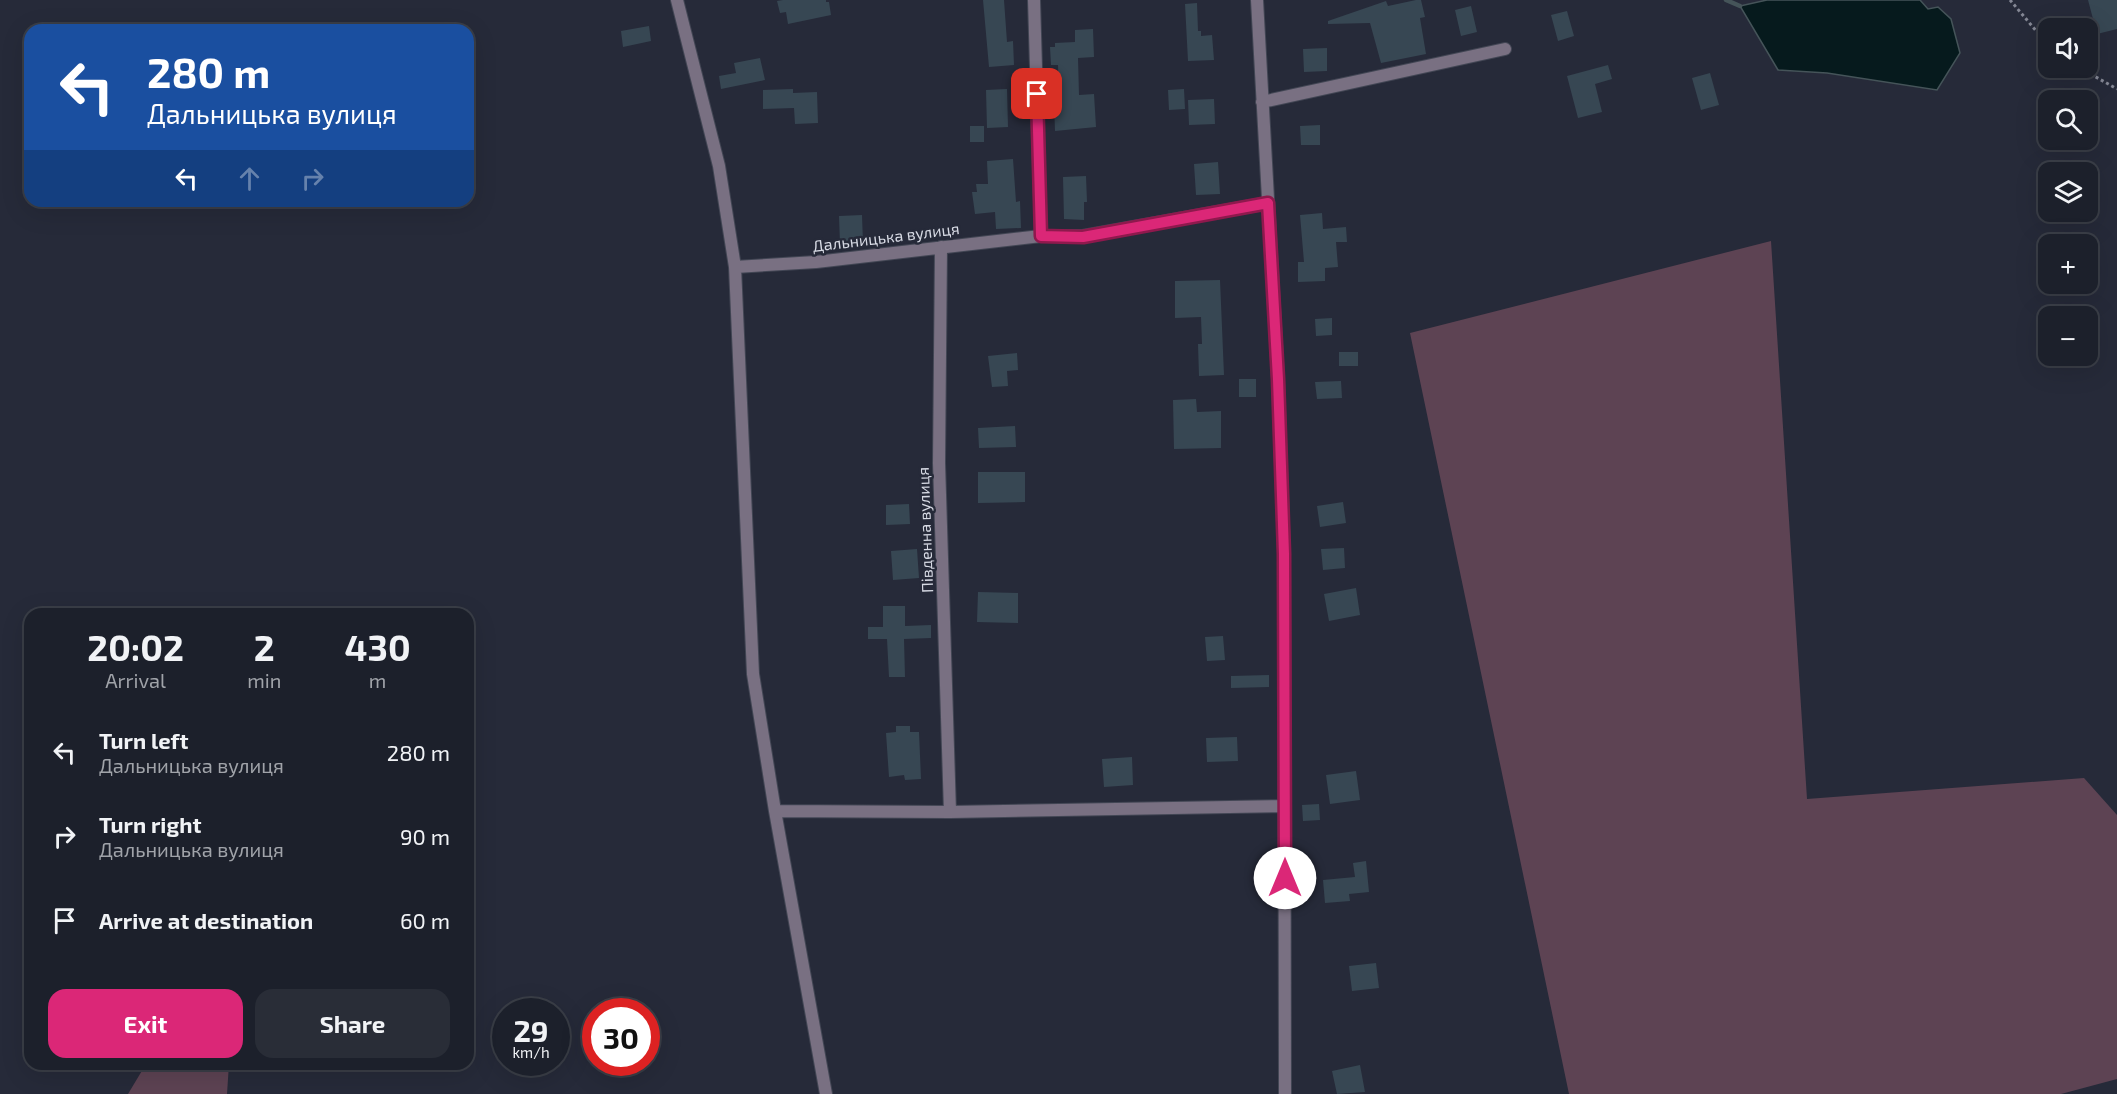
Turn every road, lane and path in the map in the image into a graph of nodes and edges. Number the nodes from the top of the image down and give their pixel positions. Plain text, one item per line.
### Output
1 (677, 0) edge
2 (1034, 0) edge
3 (1257, 0) edge
4 (2010, 0) edge
5 (2038, 33) edge
6 (1505, 49) dead end
7 (2098, 78) edge
8 (2117, 89) edge
9 (1262, 102) junction
10 (1268, 203) junction
11 (1041, 236) junction
12 (941, 247) junction
13 (735, 267) junction
14 (1285, 806) junction
15 (775, 811) junction
16 (950, 812) junction
17 (826, 1094) edge
18 (1285, 1094) edge

1 - 13 street
2 - 11 street
3 - 9 street
4 - 5 path
6 - 9 street
7 - 8 path
9 - 10 street
10 - 11 street, Дальницька вулиця
10 - 14 street
11 - 12 street, Дальницька вулиця
12 - 13 street, Дальницька вулиця
12 - 16 street, Південна вулиця
13 - 15 street
14 - 16 street
14 - 18 street
15 - 16 street
15 - 17 street

